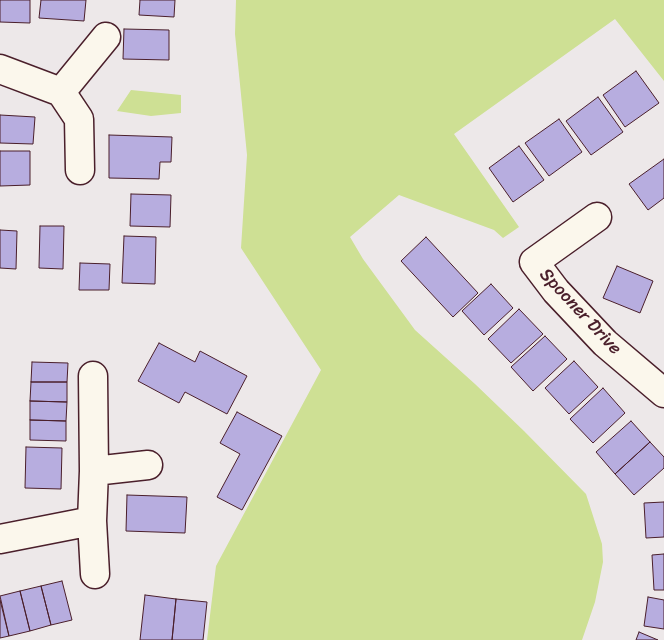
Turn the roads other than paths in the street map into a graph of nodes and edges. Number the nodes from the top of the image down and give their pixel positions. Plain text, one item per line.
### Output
1 (106, 37) dead end
2 (0, 68) edge
3 (61, 92) junction
4 (80, 170) dead end
5 (597, 217) dead end
6 (93, 376) dead end
7 (664, 393) edge
8 (148, 465) dead end
9 (94, 471) junction
10 (92, 521) junction
11 (0, 539) edge
12 (95, 574) dead end

1 - 3 street
2 - 3 street
3 - 4 street
5 - 7 street, Spooner Drive
6 - 9 street
8 - 9 street
9 - 10 street
10 - 11 street
10 - 12 street

